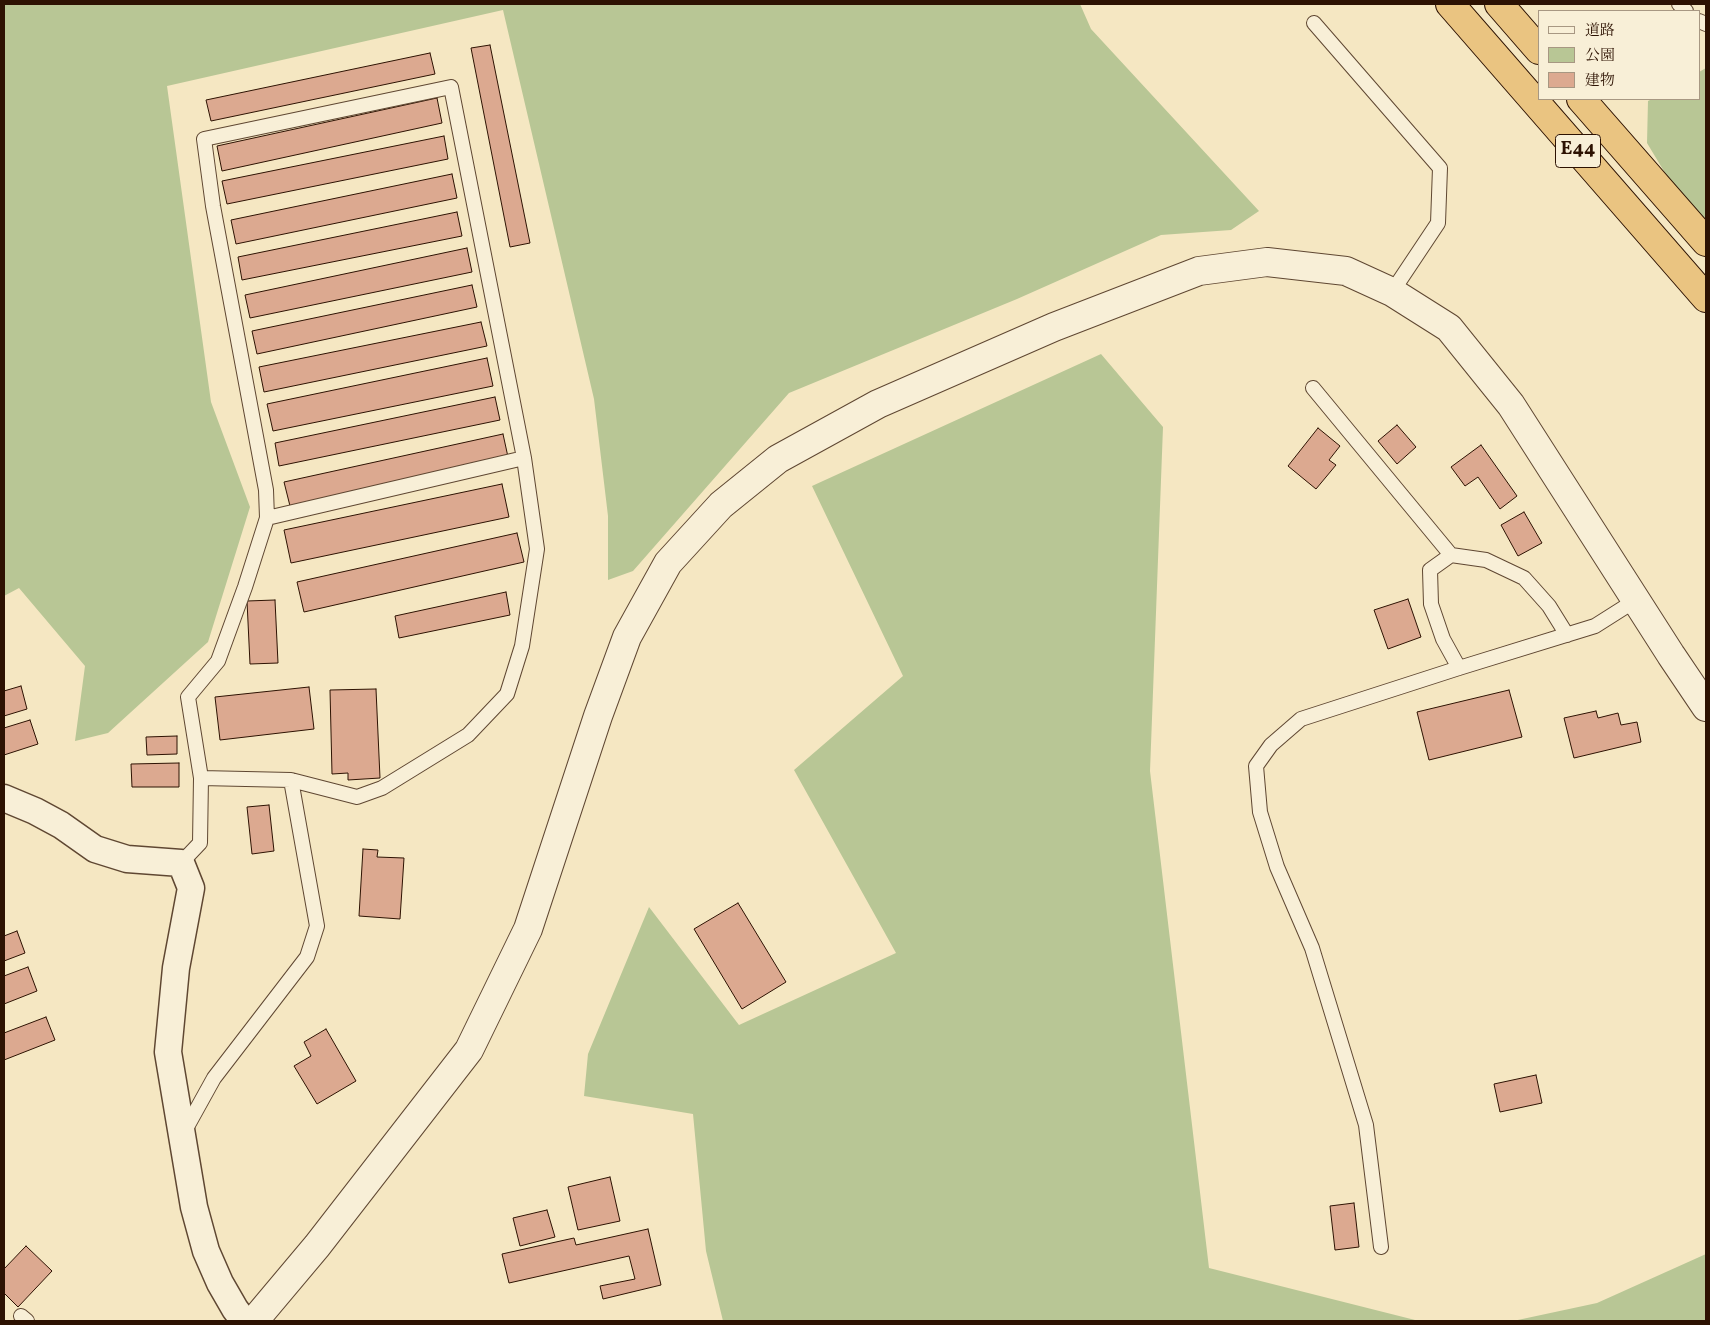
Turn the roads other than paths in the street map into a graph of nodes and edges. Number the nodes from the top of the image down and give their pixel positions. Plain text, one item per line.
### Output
1 (1450, 4) edge
2 (1499, 4) edge
3 (1314, 23) dead end
4 (1538, 49) edge
5 (1582, 100) edge
6 (1706, 242) edge
7 (1392, 292) junction
8 (1706, 298) edge
9 (1313, 388) dead end
10 (524, 458) junction
11 (267, 518) junction
12 (1451, 555) junction
13 (1636, 600) junction
14 (1567, 635) junction
15 (1458, 668) junction
16 (1706, 706) edge
17 (201, 778) junction
18 (291, 780) junction
19 (4, 798) edge
20 (181, 863) junction
21 (182, 1137) junction
22 (1381, 1247) dead end
23 (244, 1321) edge
24 (254, 1321) edge

1 - 8 highway, E44
2 - 4 highway
3 - 7 lane
5 - 6 highway, E44
7 - 13 street
7 - 24 street
9 - 12 lane
10 - 11 lane
10 - 11 lane
10 - 18 lane
11 - 17 lane
12 - 14 lane
12 - 15 lane
13 - 14 lane
13 - 16 street
14 - 15 lane
15 - 22 lane
17 - 18 lane
17 - 20 lane
18 - 21 lane
19 - 20 street
20 - 21 street
21 - 23 street

